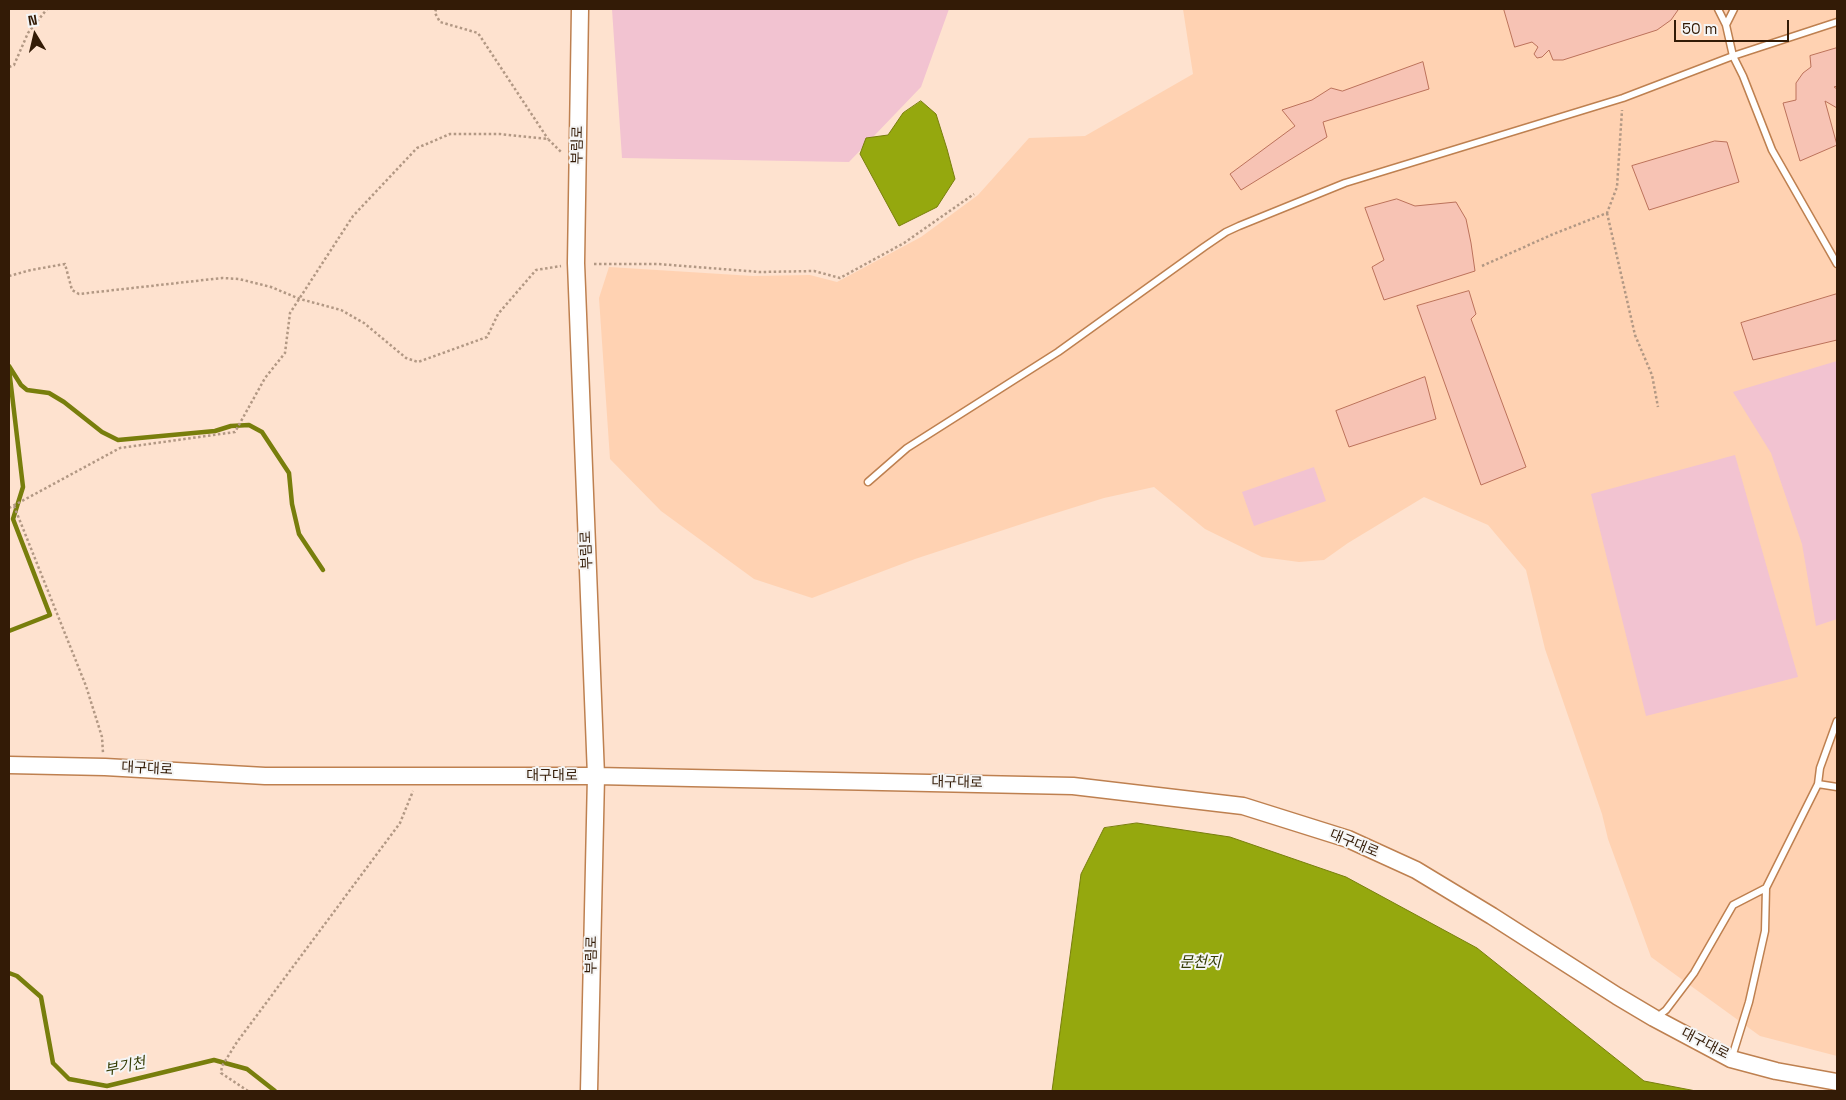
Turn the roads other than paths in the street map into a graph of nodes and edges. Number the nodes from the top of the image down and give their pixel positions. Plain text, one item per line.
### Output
1 (580, 9) edge
2 (1718, 9) edge
3 (1734, 9) edge
4 (1837, 22) edge
5 (1726, 25) junction
6 (1733, 56) junction
7 (1837, 264) edge
8 (868, 482) dead end
9 (1837, 721) edge
10 (9, 765) edge
11 (596, 776) junction
12 (1818, 784) junction
13 (1837, 787) edge
14 (1766, 888) junction
15 (1654, 1018) junction
16 (1732, 1058) junction
17 (1837, 1082) edge
18 (589, 1091) edge

1 - 11 street, 부림로
2 - 5 lane
3 - 5 lane
4 - 6 lane
5 - 6 lane
6 - 7 lane
6 - 8 lane
9 - 12 lane
10 - 11 street, 대구대로
11 - 15 street, 대구대로
11 - 18 street, 부림로
12 - 13 lane
12 - 14 lane
14 - 15 lane
14 - 16 lane
15 - 16 street, 대구대로
16 - 17 street, 대구대로

